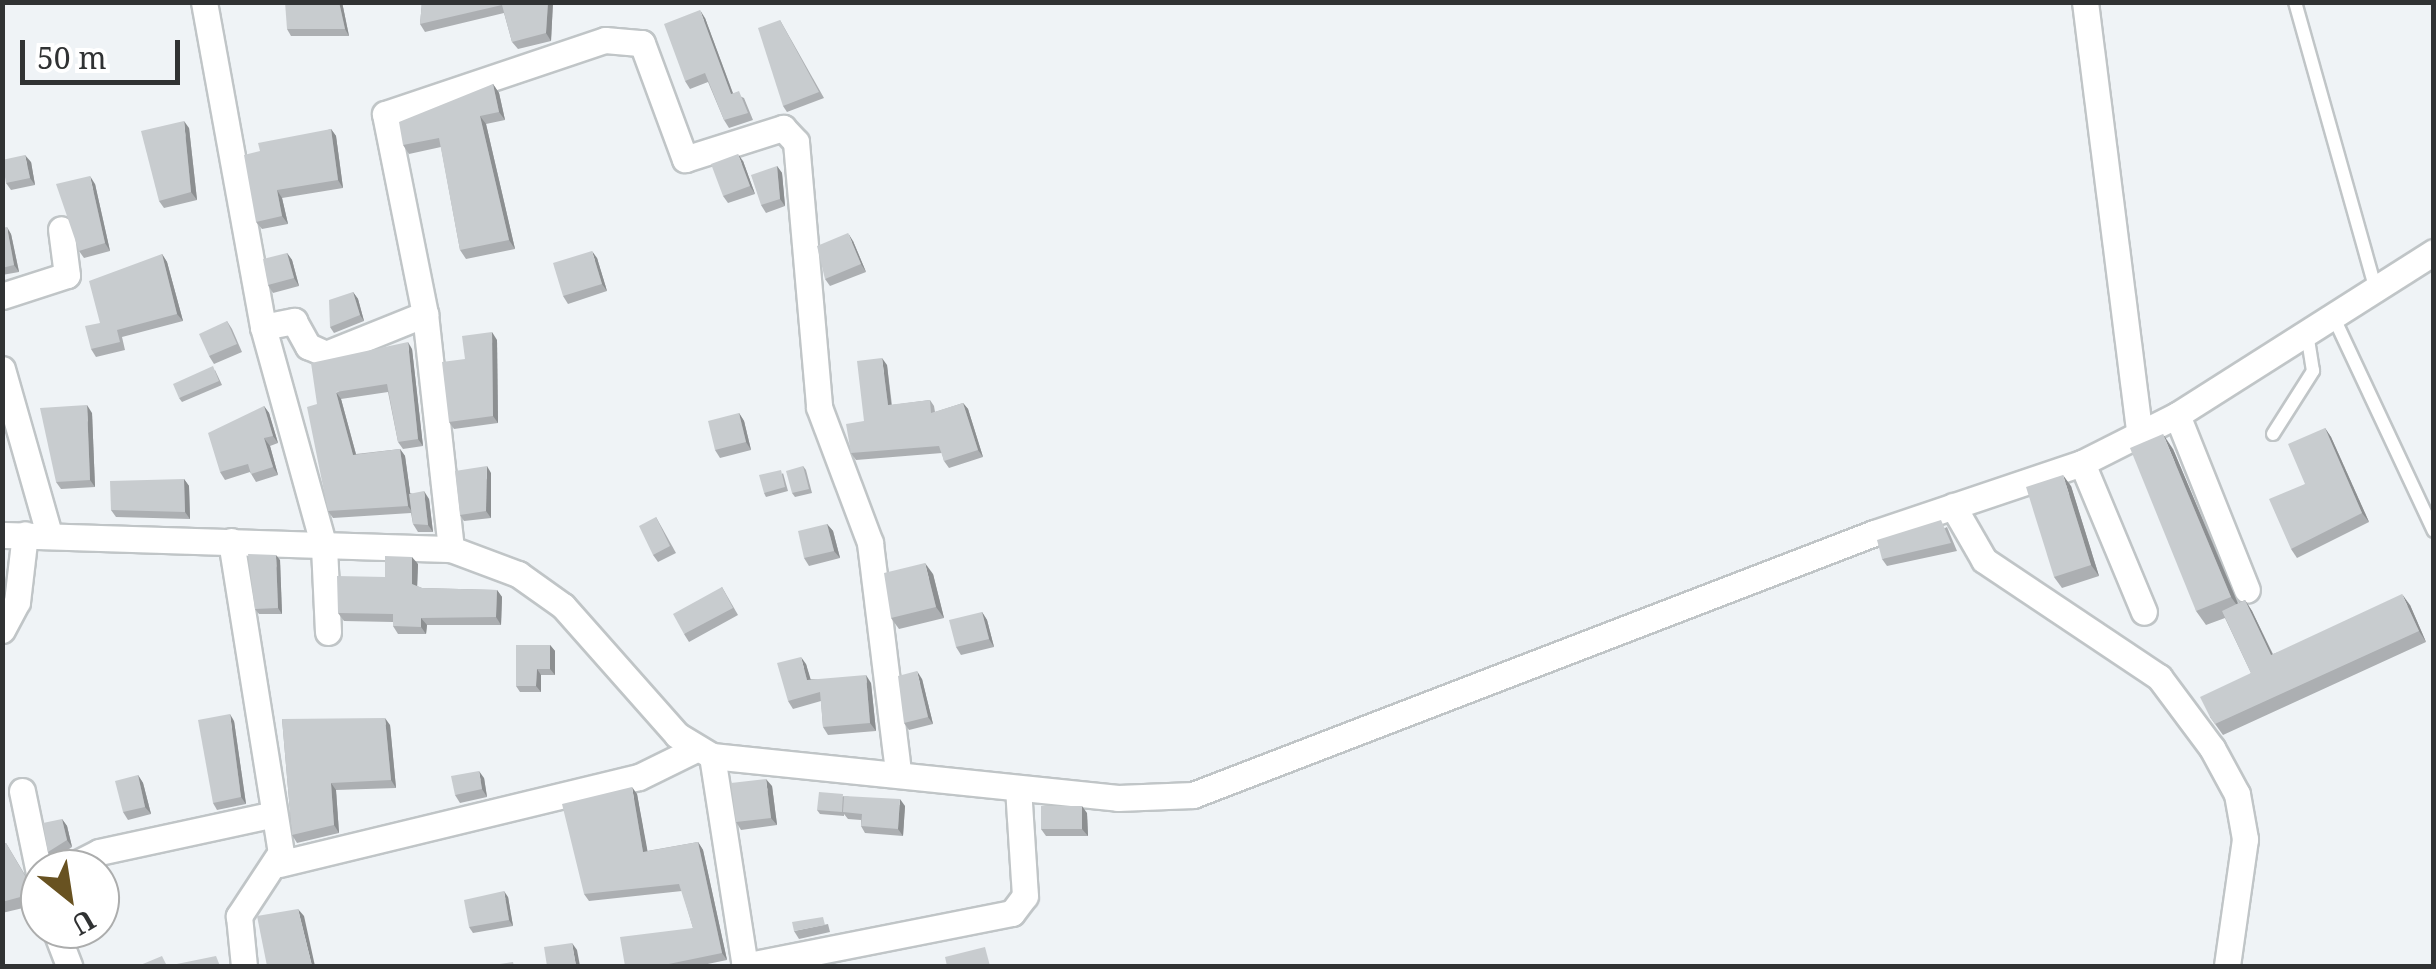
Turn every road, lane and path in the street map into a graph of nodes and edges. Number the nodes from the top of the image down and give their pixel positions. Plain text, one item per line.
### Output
1 (204, 2) edge
2 (2085, 2) edge
3 (2294, 2) edge
4 (61, 229) dead end
5 (2434, 252) edge
6 (2376, 293) junction
7 (2, 296) edge
8 (424, 314) junction
9 (2334, 318) junction
10 (263, 327) junction
11 (2307, 333) junction
12 (2, 368) edge
13 (2177, 414) junction
14 (2273, 434) dead end
15 (2140, 435) junction
16 (2082, 463) junction
17 (1953, 506) junction
18 (2434, 531) edge
19 (26, 534) edge
20 (231, 541) junction
21 (324, 547) junction
22 (451, 549) junction
23 (2247, 590) dead end
24 (2144, 612) dead end
25 (2, 630) edge
26 (328, 632) dead end
27 (704, 752) junction
28 (898, 771) junction
29 (1018, 789) junction
30 (22, 791) dead end
31 (270, 815) junction
32 (34, 849) edge
33 (112, 849) edge
34 (279, 864) junction
35 (244, 966) edge
36 (749, 966) edge
37 (2227, 966) edge

1 - 10 street
2 - 15 street
3 - 6 lane
4 - 7 street
5 - 6 street
6 - 9 street
8 - 10 street
8 - 22 street
8 - 28 street
9 - 11 street
9 - 18 lane
10 - 21 street
11 - 13 street
11 - 14 lane
12 - 19 street
13 - 15 street
13 - 23 street
15 - 16 street
16 - 17 street
16 - 24 street
17 - 29 street
17 - 37 street
19 - 20 street
19 - 25 street
20 - 21 street
20 - 31 street
21 - 22 street
21 - 26 street
22 - 27 street
27 - 28 street
27 - 34 street
27 - 36 street
28 - 29 street
29 - 36 street
30 - 32 street
31 - 33 street
31 - 34 street
34 - 35 street

